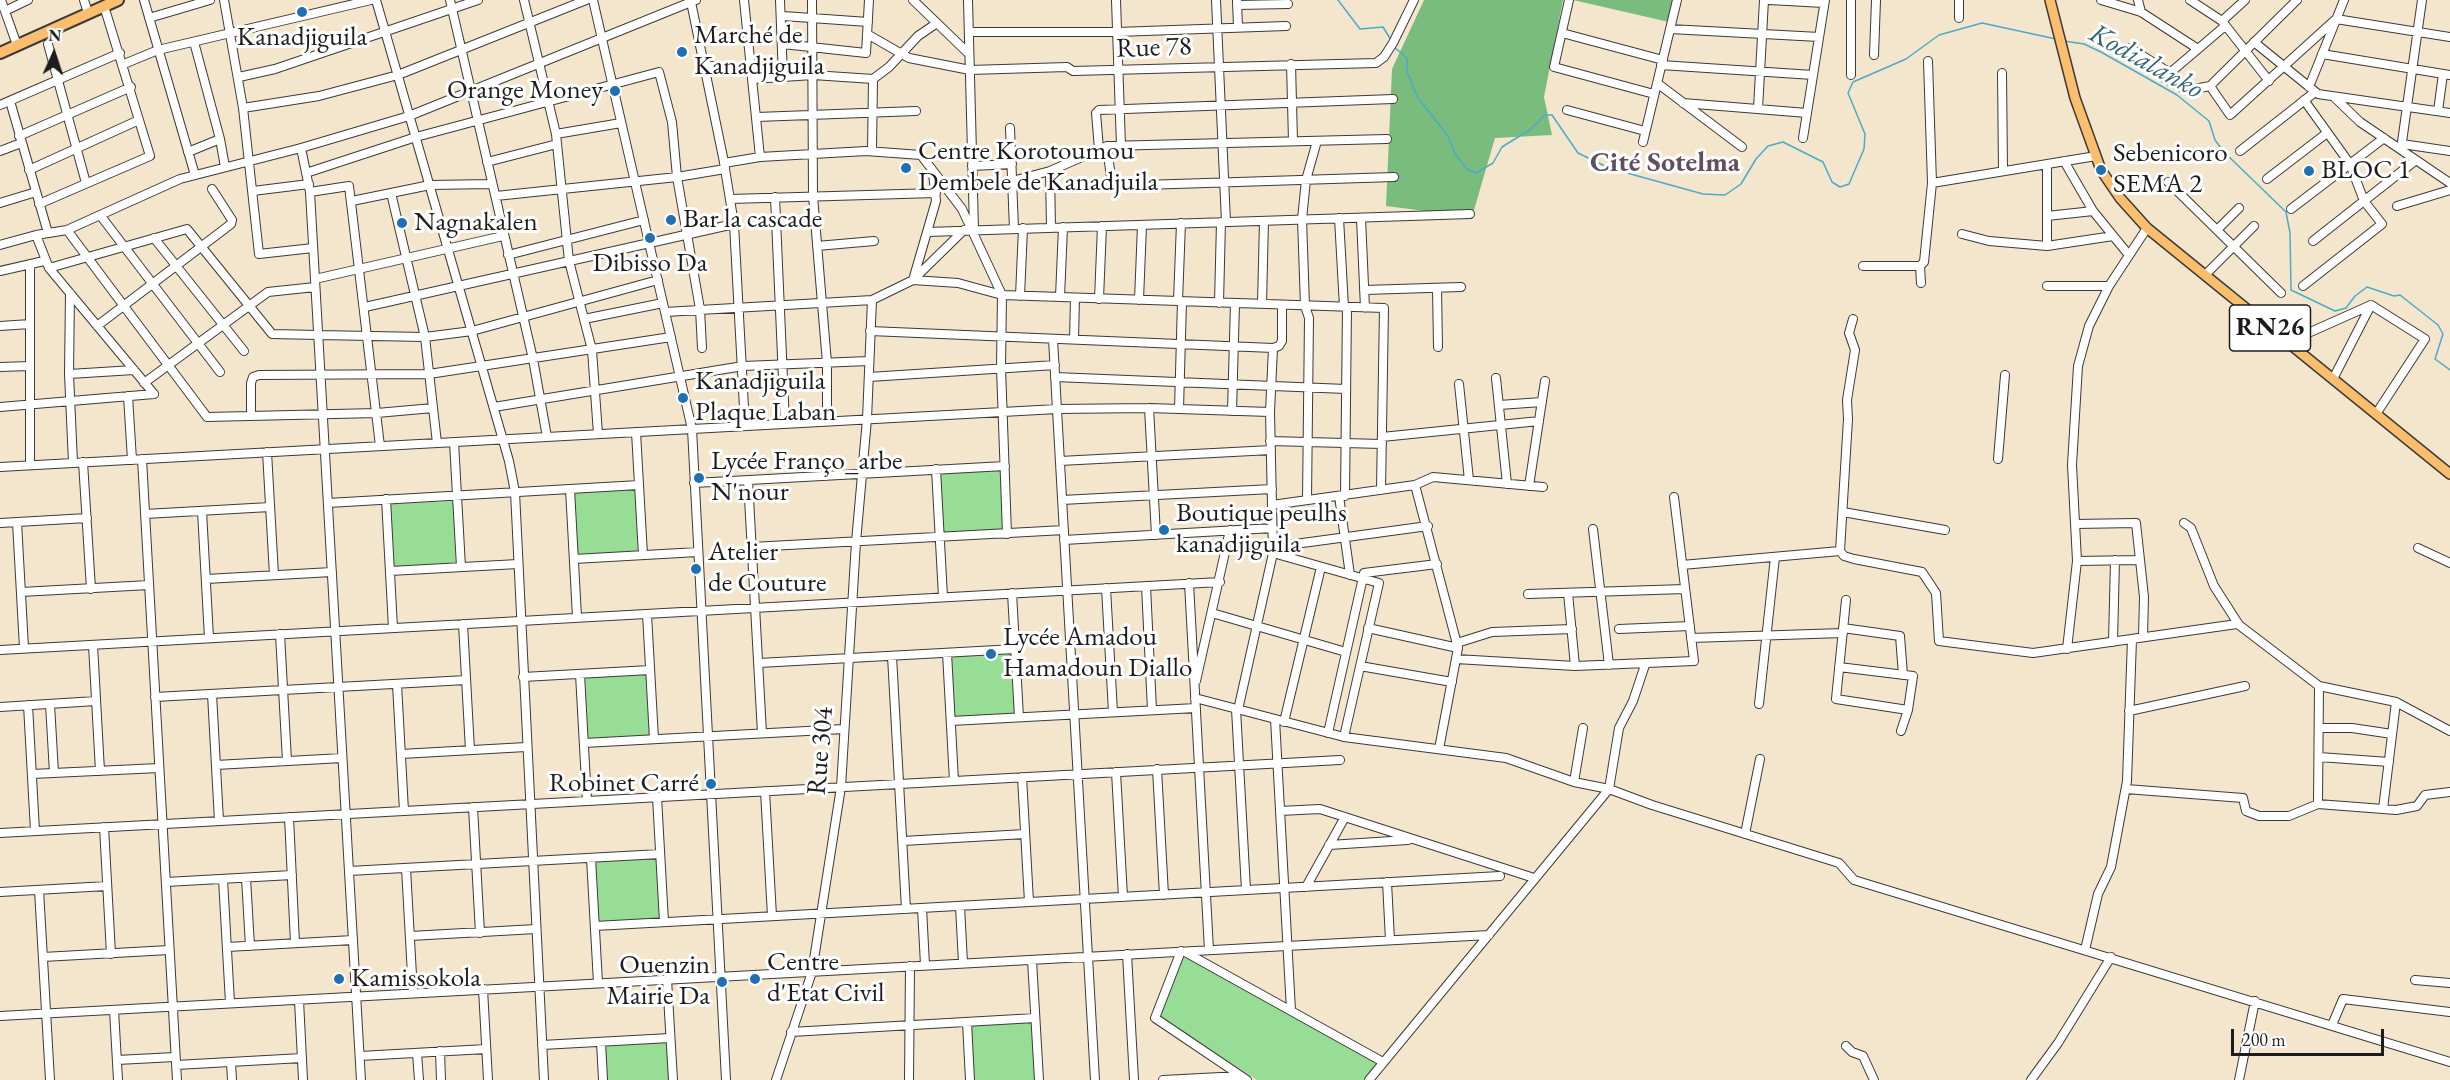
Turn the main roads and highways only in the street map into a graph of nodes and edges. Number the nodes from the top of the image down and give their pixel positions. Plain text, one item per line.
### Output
1 (118, 0) edge
2 (2050, 0) edge
3 (0, 52) edge
4 (2450, 474) edge

1 - 3 highway
2 - 4 main road, RN26

